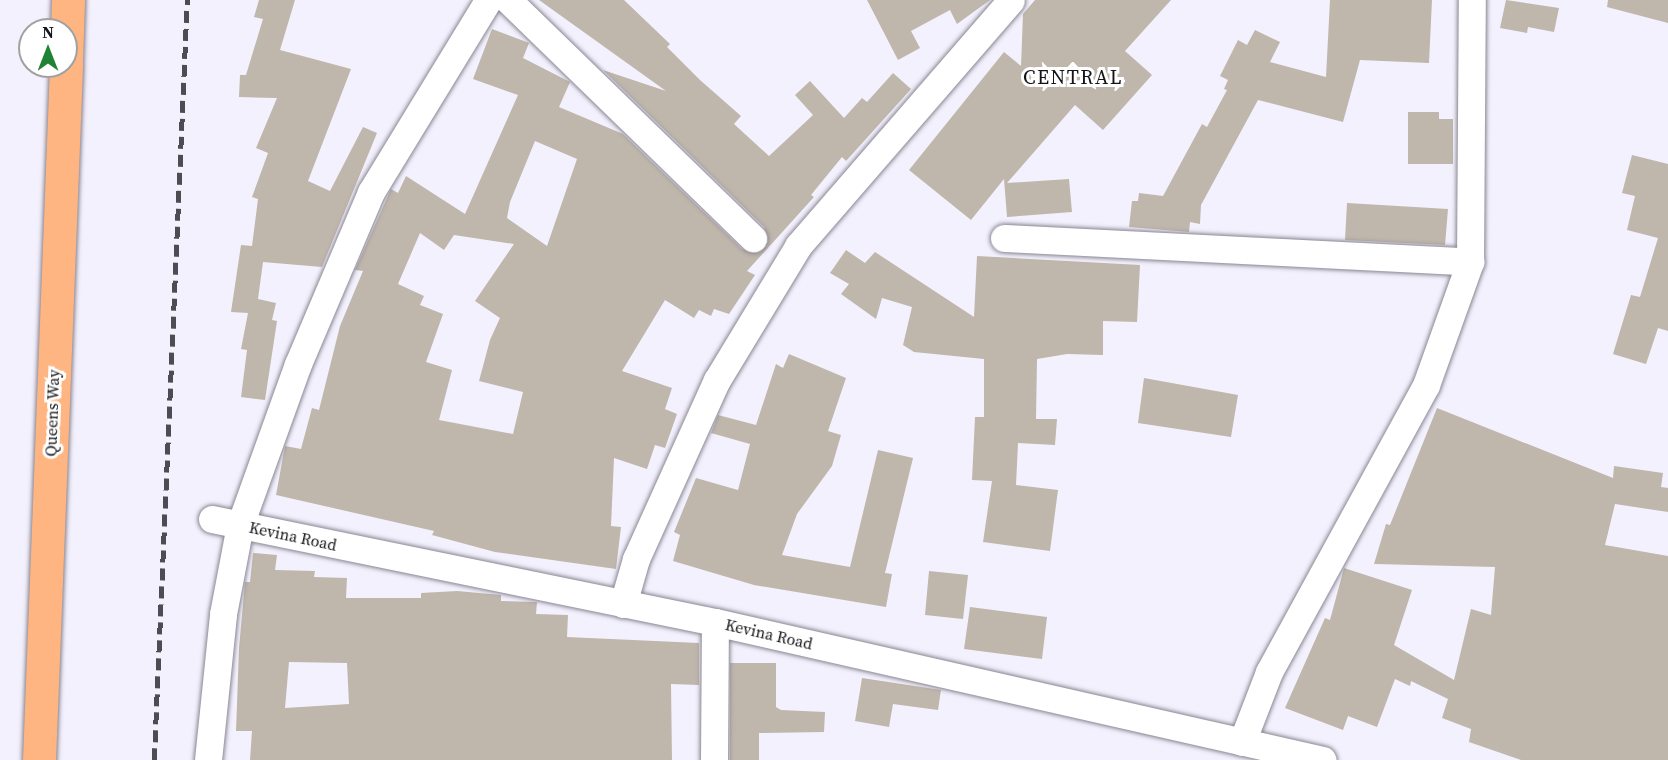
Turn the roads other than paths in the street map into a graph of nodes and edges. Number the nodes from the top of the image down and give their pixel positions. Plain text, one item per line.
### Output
1 (68, 0) edge
2 (488, 0) edge
3 (508, 0) edge
4 (1011, 0) edge
5 (1472, 0) edge
6 (67, 18) edge
7 (66, 78) edge
8 (753, 238) dead end
9 (1004, 238) dead end
10 (1470, 262) junction
11 (212, 519) dead end
12 (240, 525) junction
13 (624, 604) junction
14 (715, 622) junction
15 (1242, 741) junction
16 (39, 760) edge
17 (208, 760) edge
18 (714, 760) edge
19 (1323, 760) edge

1 - 6 highway
2 - 12 street
3 - 8 street
4 - 13 street
5 - 10 street
7 - 16 highway, Queens Way
9 - 10 street
10 - 15 street
11 - 12 street, Kevina Road
12 - 13 street, Kevina Road
12 - 17 street
13 - 14 street, Kevina Road
14 - 15 street, Kevina Road
14 - 18 street
15 - 19 street, Kevina Road

